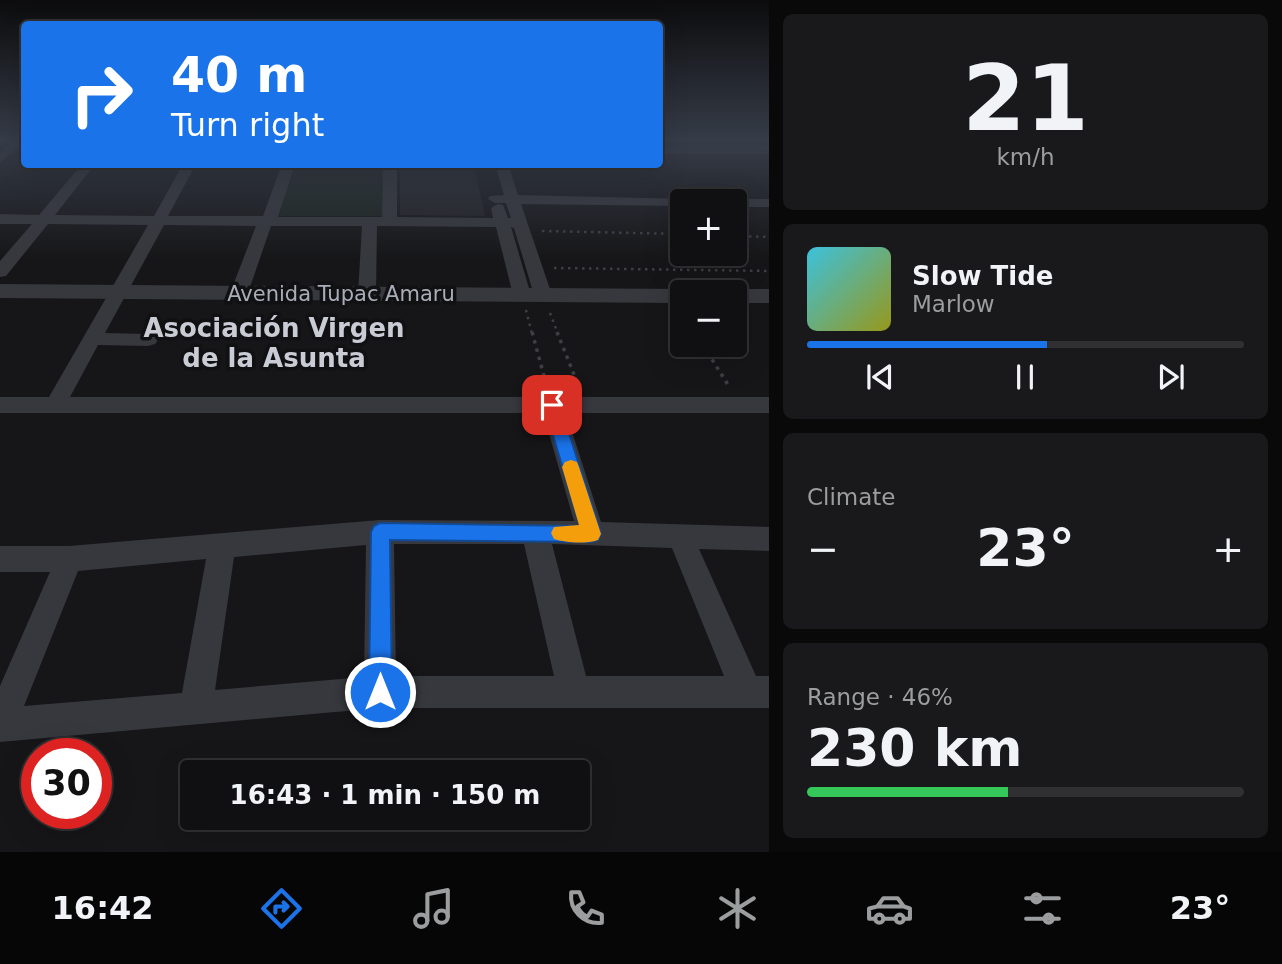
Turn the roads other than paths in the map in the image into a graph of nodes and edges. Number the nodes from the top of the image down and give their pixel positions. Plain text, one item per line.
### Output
1 (75, 181) edge
2 (181, 181) edge
3 (283, 181) edge
4 (390, 181) edge
5 (490, 181) edge
6 (506, 181) edge
7 (495, 200) junction
8 (512, 200) junction
9 (670, 202) edge
10 (747, 203) edge
11 (769, 203) edge
12 (0, 219) edge
13 (43, 220) junction
14 (159, 220) junction
15 (267, 221) junction
16 (370, 222) junction
17 (389, 222) junction
18 (502, 223) junction
19 (521, 227) junction
20 (0, 272) edge
21 (0, 291) edge
22 (118, 292) junction
23 (239, 293) junction
24 (367, 294) junction
25 (532, 295) junction
26 (670, 296) edge
27 (747, 296) edge
28 (769, 296) edge
29 (92, 339) junction
30 (148, 340) dead end
31 (0, 405) edge
32 (55, 405) junction
33 (552, 405) junction
34 (769, 405) edge
35 (380, 532) junction
36 (535, 532) junction
37 (591, 534) junction
38 (681, 538) junction
39 (769, 539) edge
40 (222, 547) junction
41 (0, 559) edge
42 (69, 559) junction
43 (574, 690) junction
44 (758, 691) edge
45 (380, 692) junction
46 (197, 706) junction
47 (0, 725) edge

1 - 13 street
2 - 14 street
3 - 15 street
4 - 17 street
5 - 7 street
6 - 8 street
7 - 8 street
7 - 18 street
8 - 9 street
8 - 19 street
10 - 11 street
12 - 13 street
13 - 14 street
13 - 20 street
14 - 15 street
14 - 22 street
15 - 16 street
15 - 23 street
16 - 17 street
16 - 24 street
17 - 18 street
18 - 19 street
18 - 25 street
19 - 25 street
21 - 22 street, Avenida Tupac Amaru
22 - 23 street, Avenida Tupac Amaru
22 - 29 street
23 - 24 street, Avenida Tupac Amaru
24 - 25 street, Avenida Tupac Amaru
25 - 26 street, Avenida Tupac Amaru
27 - 28 street
29 - 30 street
29 - 32 street
31 - 32 street
32 - 33 street
33 - 34 street
33 - 37 street
35 - 36 street
35 - 40 street
35 - 45 street
36 - 37 street
36 - 43 street
37 - 38 street
38 - 39 street
38 - 44 street
40 - 42 street
40 - 46 street
41 - 42 street
42 - 47 street
43 - 44 street
43 - 45 street
45 - 46 street
46 - 47 street

